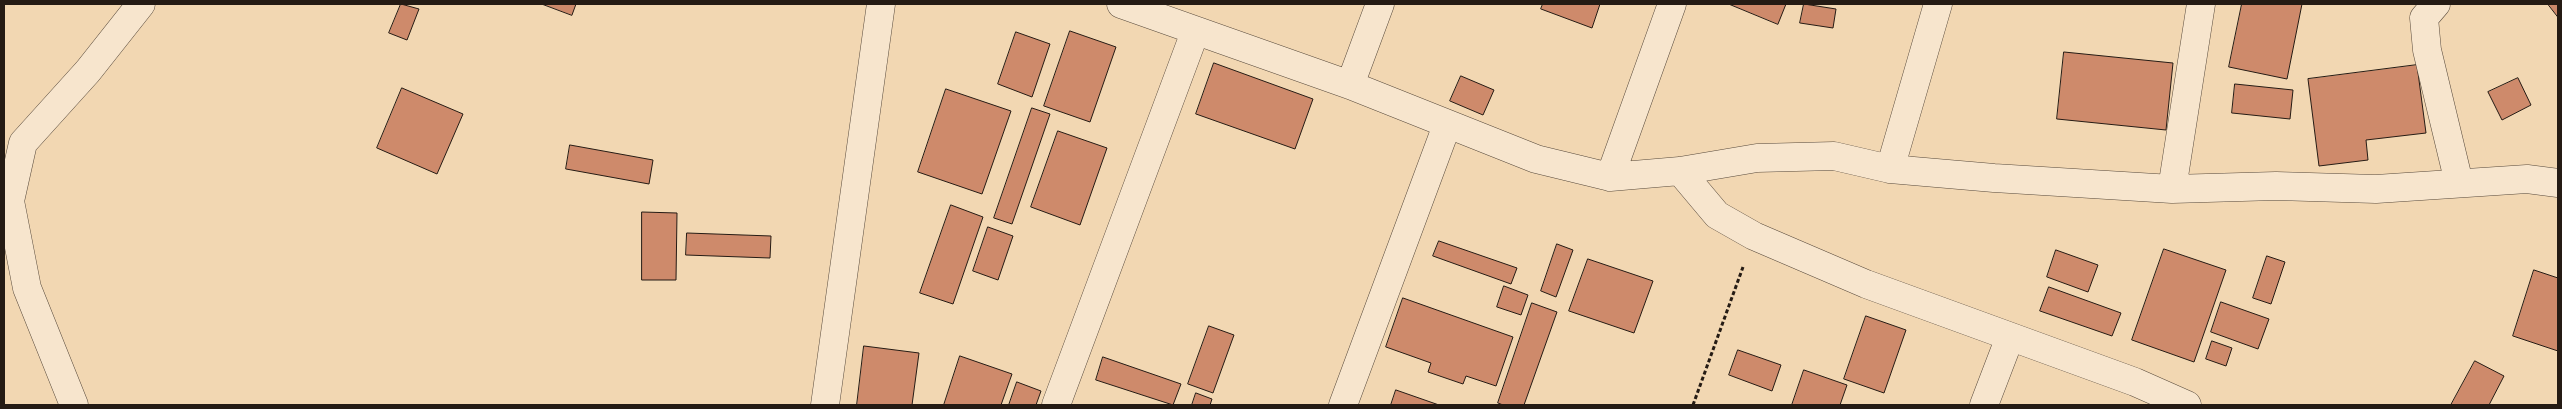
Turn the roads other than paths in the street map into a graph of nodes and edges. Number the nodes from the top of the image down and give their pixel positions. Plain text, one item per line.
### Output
1 (141, 4) edge
2 (881, 4) edge
3 (1121, 4) edge
4 (1380, 4) edge
5 (1672, 4) edge
6 (1938, 4) edge
7 (2201, 4) edge
8 (2436, 4) edge
9 (1195, 32) junction
10 (1350, 85) junction
11 (1447, 125) junction
12 (1890, 169) junction
13 (1680, 171) junction
14 (1610, 177) junction
15 (2459, 183) junction
16 (2558, 183) edge
17 (2172, 189) junction
18 (2010, 337) junction
19 (2138, 394) edge
20 (74, 405) edge
21 (825, 405) edge
22 (1056, 405) edge
23 (1343, 405) edge
24 (1984, 405) edge
25 (2187, 405) edge

1 - 20 street
2 - 21 street
3 - 9 street
4 - 10 street
5 - 14 street
6 - 12 street
7 - 17 street
8 - 15 street
9 - 10 street
9 - 22 street
10 - 11 street
11 - 14 street
11 - 23 street
12 - 13 street
12 - 17 street
13 - 14 street
13 - 18 street
15 - 16 street
15 - 17 street
18 - 19 street
18 - 24 street
19 - 25 street

